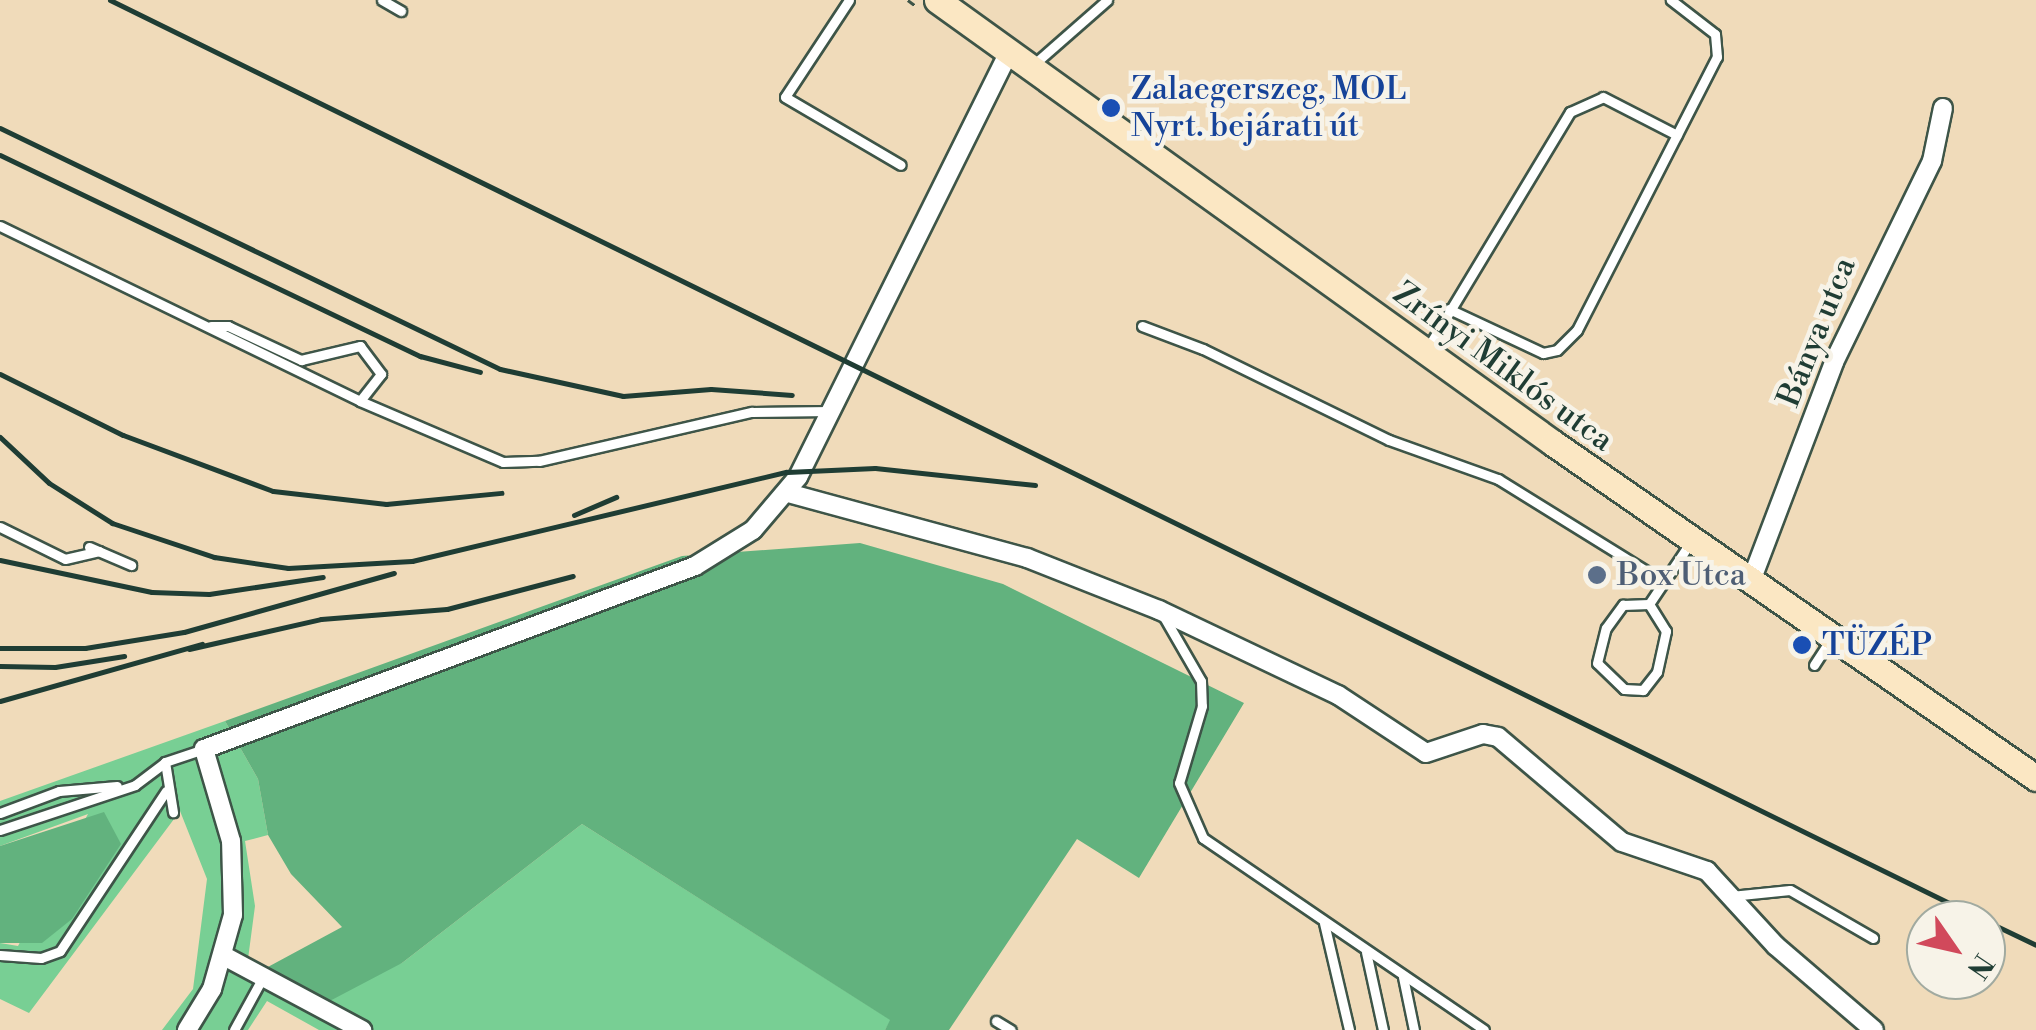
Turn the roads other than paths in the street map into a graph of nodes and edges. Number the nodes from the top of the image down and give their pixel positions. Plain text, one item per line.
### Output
1 (382, 0) edge
2 (850, 0) edge
3 (937, 0) edge
4 (1107, 0) edge
5 (1671, 0) edge
6 (400, 11) dead end
7 (1019, 60) junction
8 (1943, 108) dead end
9 (1677, 135) junction
10 (900, 165) dead end
11 (0, 226) edge
12 (1449, 310) junction
13 (208, 326) junction
14 (1142, 326) dead end
15 (1425, 352) junction
16 (360, 401) junction
17 (831, 411) junction
18 (788, 493) junction
19 (0, 527) edge
20 (1691, 540) junction
21 (130, 565) dead end
22 (1751, 581) junction
23 (1664, 582) junction
24 (1650, 604) junction
25 (1159, 610) junction
26 (1832, 638) junction
27 (1814, 665) dead end
28 (204, 749) junction
29 (165, 762) junction
30 (2036, 778) edge
31 (134, 784) junction
32 (166, 791) junction
33 (173, 812) dead end
34 (0, 813) edge
35 (0, 830) edge
36 (1732, 896) junction
37 (1324, 923) junction
38 (1873, 938) dead end
39 (1366, 952) junction
40 (0, 955) edge
41 (224, 956) junction
42 (264, 975) junction
43 (1403, 977) junction
44 (996, 1021) dead end
45 (188, 1030) edge
46 (234, 1030) edge
47 (362, 1030) edge
48 (1011, 1030) edge
49 (1349, 1030) edge
50 (1384, 1030) edge
51 (1414, 1030) edge
52 (1484, 1030) edge
53 (1874, 1030) edge

1 - 6 lane
2 - 10 lane
3 - 7 main road, Zrínyi Miklós utca
4 - 7 lane
5 - 9 lane
7 - 15 main road, Zrínyi Miklós utca
7 - 17 street
8 - 22 street, Bánya utca
9 - 12 lane
9 - 12 lane
11 - 13 lane
12 - 15 lane
13 - 16 lane
13 - 16 lane
14 - 23 lane
15 - 20 main road, Zrínyi Miklós utca
16 - 17 lane
17 - 18 street
18 - 25 street
18 - 28 street
19 - 21 lane
20 - 22 main road, Zrínyi Miklós utca
20 - 23 lane
22 - 26 main road, Zrínyi Miklós utca
23 - 24 lane
24 - 24 lane
25 - 36 street
25 - 37 lane
26 - 27 lane
26 - 30 main road, Zrínyi Miklós utca
28 - 29 lane
28 - 41 street
29 - 31 lane
29 - 32 lane
31 - 34 lane
31 - 35 lane
32 - 33 lane
32 - 40 lane
36 - 38 lane
36 - 53 street
37 - 39 lane
37 - 49 lane
39 - 43 lane
39 - 50 lane
41 - 42 street
41 - 45 street
42 - 46 lane
42 - 47 street
43 - 51 lane
43 - 52 lane
44 - 48 lane

